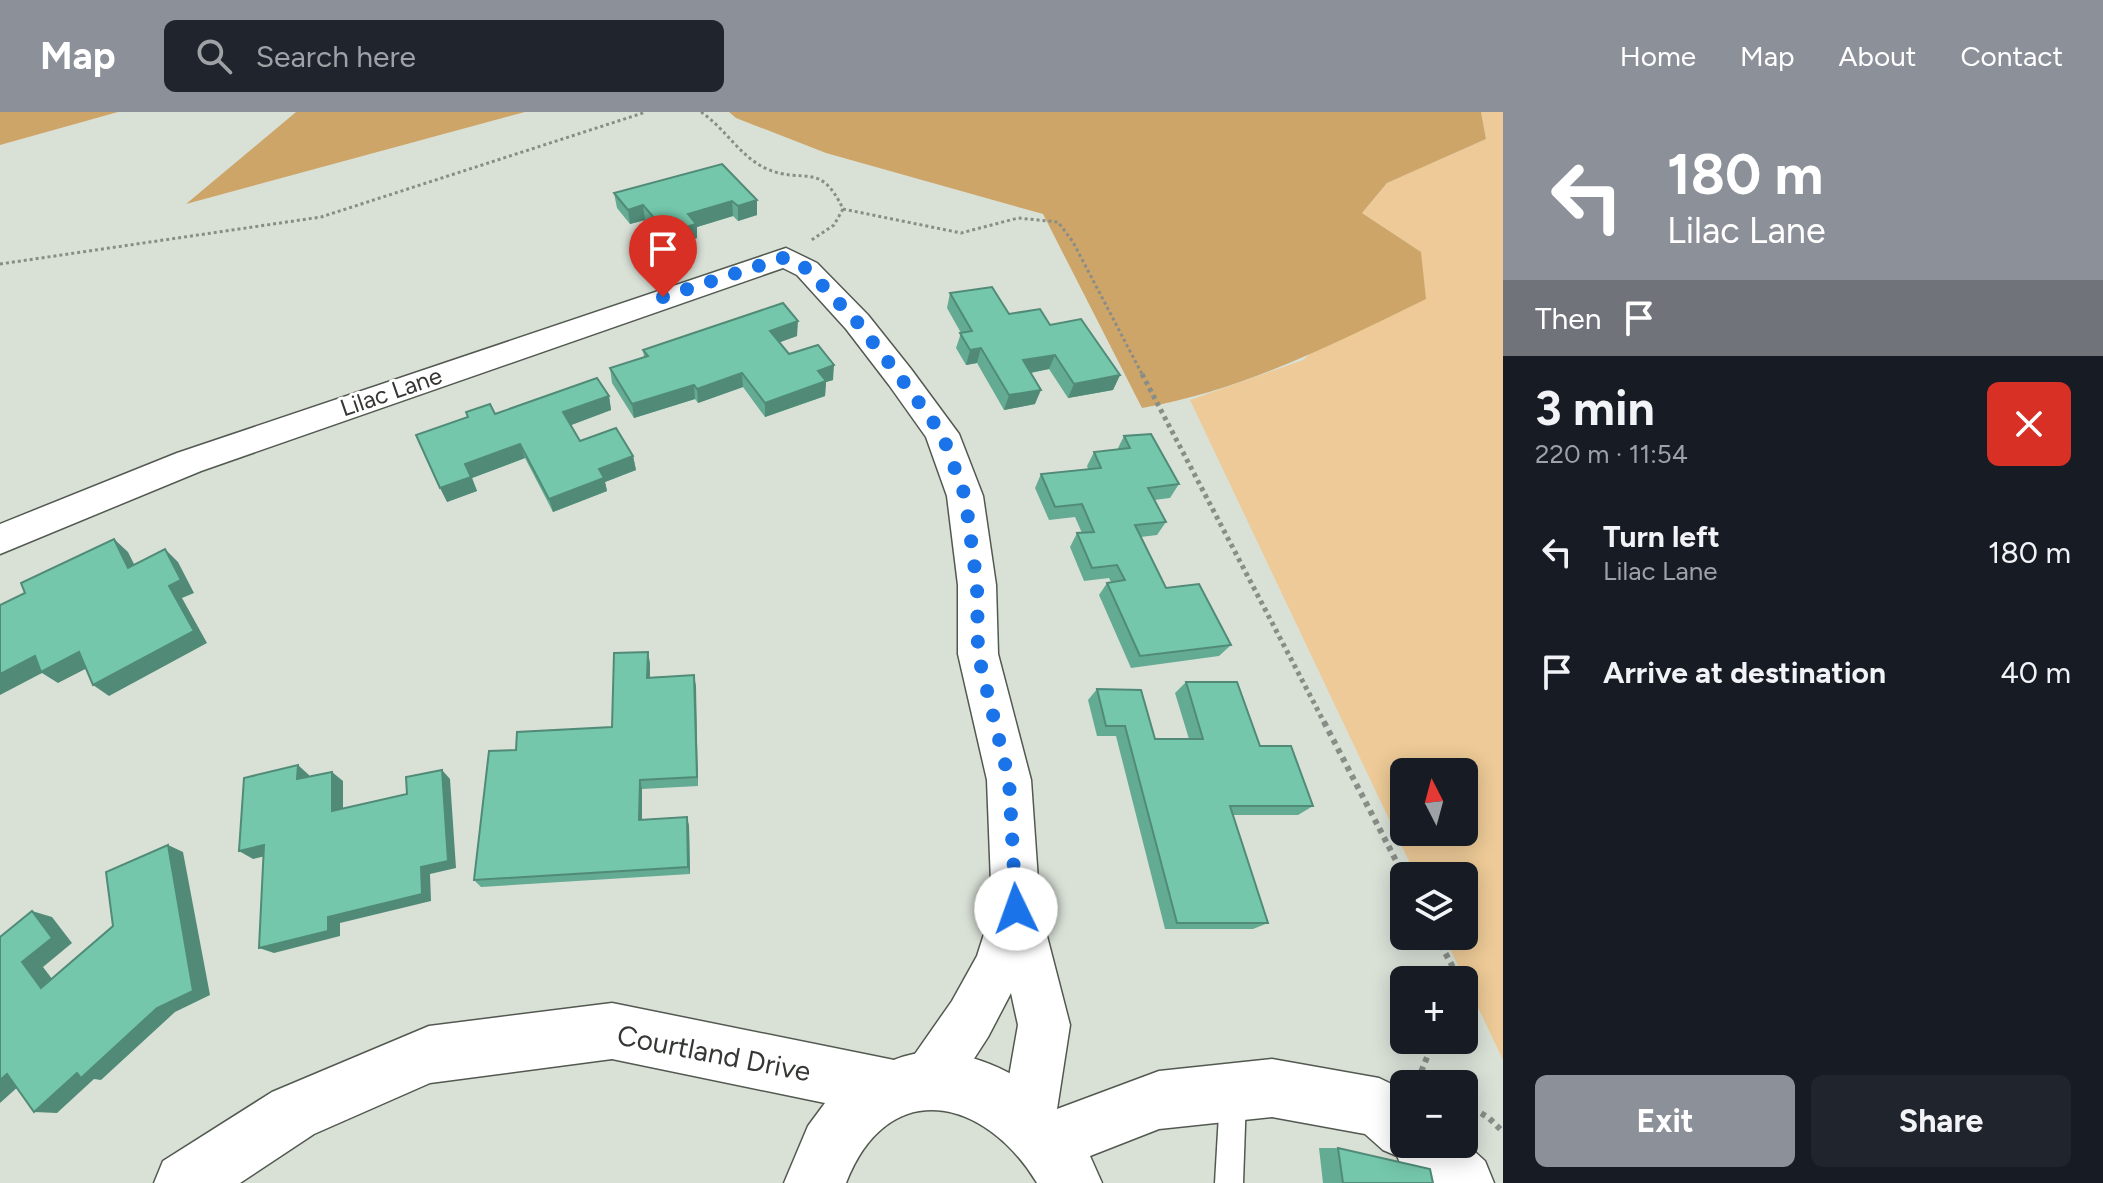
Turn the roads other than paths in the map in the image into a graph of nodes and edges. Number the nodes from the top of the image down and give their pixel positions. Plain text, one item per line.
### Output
1 (0, 539) edge
2 (1016, 909) junction
3 (910, 1084) junction
4 (1233, 1093) junction
5 (1390, 1117) edge
6 (1049, 1149) edge
7 (1437, 1158) edge
8 (185, 1183) edge
9 (815, 1183) edge
10 (1229, 1183) edge
11 (1463, 1183) edge

1 - 2 street, Lilac Lane
2 - 3 street
2 - 6 street
3 - 6 street, Courtland Drive
3 - 8 street, Courtland Drive
3 - 9 street
4 - 5 street
4 - 6 street
4 - 10 lane
7 - 11 street

